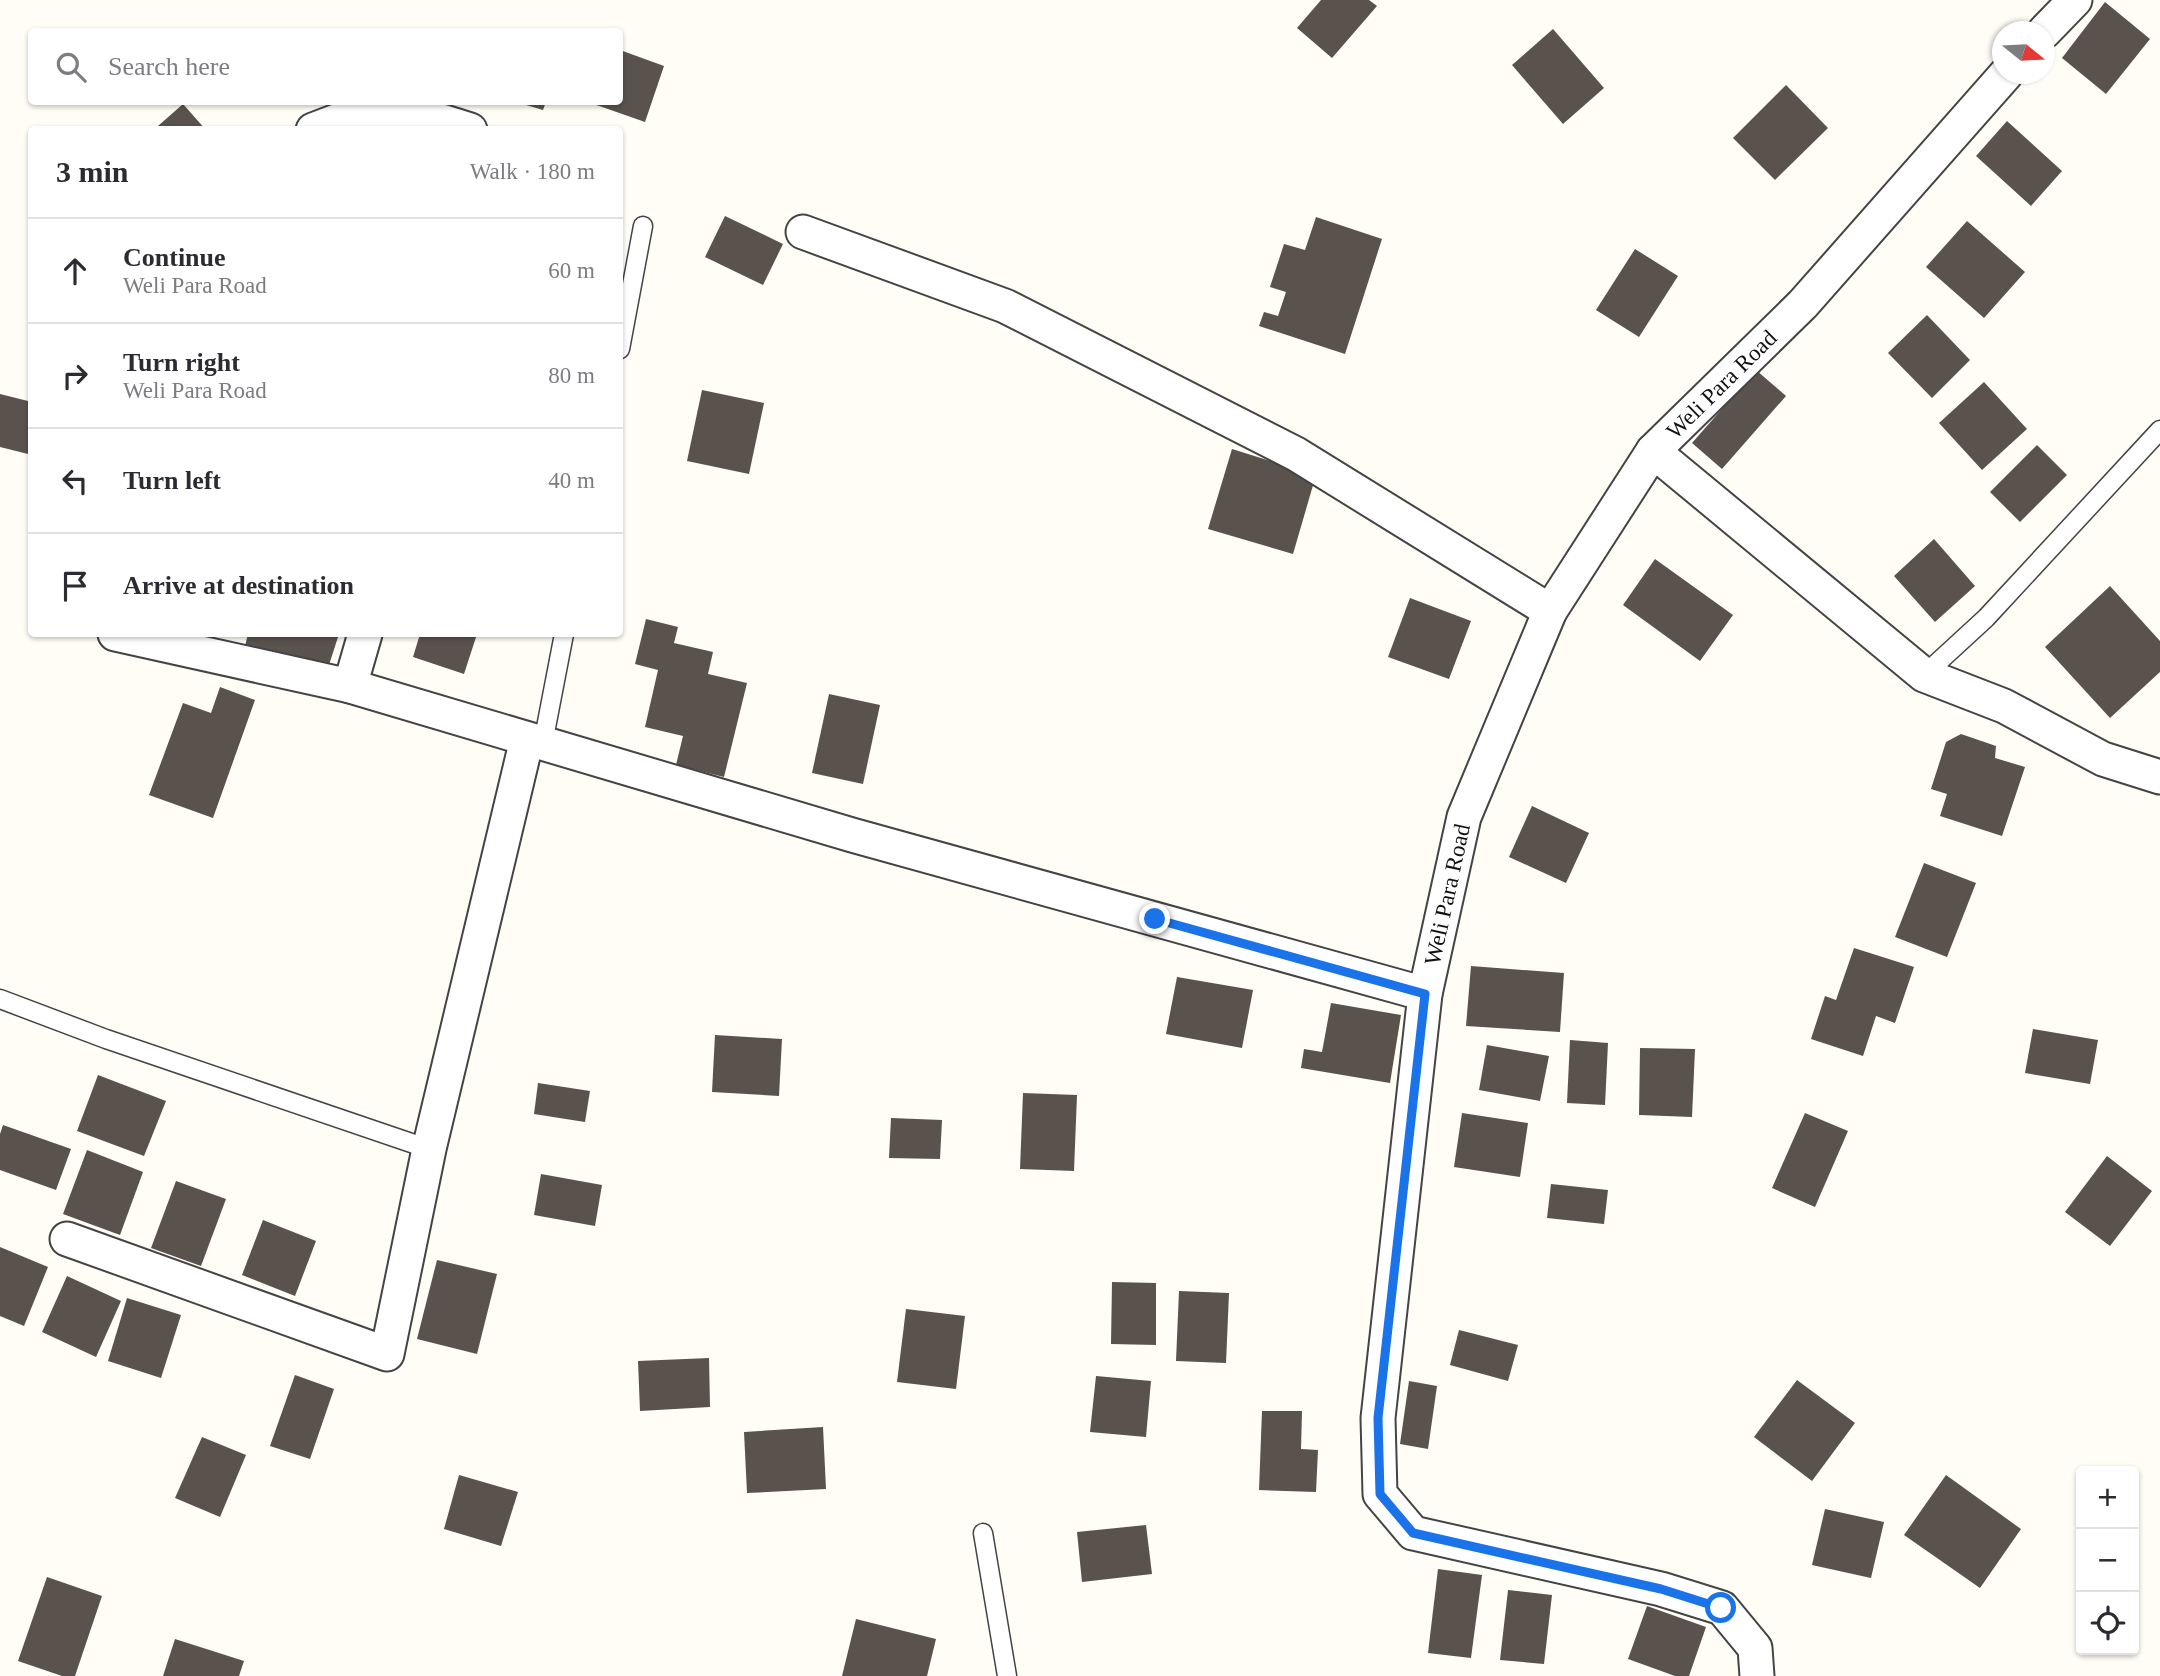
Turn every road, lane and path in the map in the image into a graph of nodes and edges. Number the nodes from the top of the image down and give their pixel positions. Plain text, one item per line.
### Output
1 (2075, 0) edge
2 (2055, 21) edge
3 (1997, 84) edge
4 (323, 126) edge
5 (457, 126) edge
6 (643, 226) dead end
7 (803, 232) dead end
8 (623, 333) edge
9 (2160, 430) edge
10 (1653, 451) junction
11 (1550, 611) junction
12 (129, 637) edge
13 (364, 637) edge
14 (563, 637) edge
15 (1924, 675) junction
16 (350, 686) junction
17 (535, 741) junction
18 (2160, 777) edge
19 (1425, 994) junction
20 (0, 999) edge
21 (429, 1149) junction
22 (67, 1240) dead end
23 (983, 1533) dead end
24 (1007, 1676) edge
25 (1757, 1676) edge

1 - 2 street
3 - 10 street, Weli Para Road
4 - 5 street
6 - 8 lane
7 - 11 street
9 - 15 lane
10 - 11 street, Weli Para Road
10 - 15 street
11 - 19 street, Weli Para Road
12 - 16 street
13 - 16 street
14 - 17 lane
15 - 18 street
16 - 17 street
17 - 19 street
17 - 21 street
19 - 25 street, Weli Para Road
20 - 21 lane
21 - 22 street
23 - 24 lane

